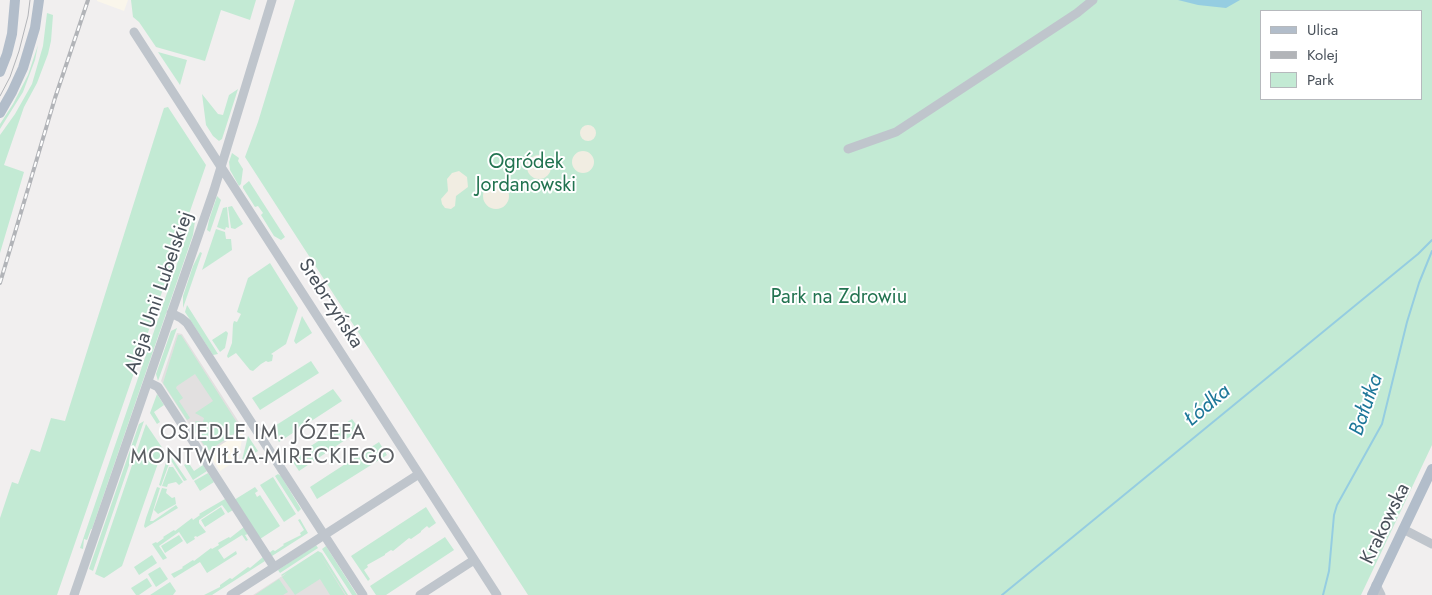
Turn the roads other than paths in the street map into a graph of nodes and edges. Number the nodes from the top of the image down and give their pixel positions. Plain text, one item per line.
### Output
1 (14, 0) edge
2 (39, 0) edge
3 (272, 0) edge
4 (1093, 0) edge
5 (134, 32) dead end
6 (0, 72) edge
7 (0, 113) edge
8 (848, 149) dead end
9 (221, 168) junction
10 (171, 313) junction
11 (148, 382) junction
12 (1432, 469) edge
13 (419, 474) junction
14 (1403, 529) junction
15 (324, 535) junction
16 (1432, 544) edge
17 (474, 560) junction
18 (274, 567) junction
19 (1374, 590) edge
20 (75, 595) edge
21 (231, 595) edge
22 (363, 595) edge
23 (420, 595) edge
24 (497, 595) edge
25 (1381, 595) edge

1 - 6 main road
2 - 7 main road
3 - 9 street, Aleja Unii Lubelskiej
4 - 8 street
5 - 9 street, Srebrzyńska
9 - 10 street, Aleja Unii Lubelskiej
9 - 13 street, Srebrzyńska
10 - 11 street, Aleja Unii Lubelskiej
10 - 15 street
11 - 18 street
11 - 20 street, Aleja Unii Lubelskiej
12 - 14 main road, Krakowska
13 - 15 street
13 - 17 street, Srebrzyńska
14 - 16 street
14 - 19 main road, Krakowska
15 - 18 street
15 - 22 street
17 - 23 street
17 - 24 street, Srebrzyńska
18 - 21 street
19 - 25 street

